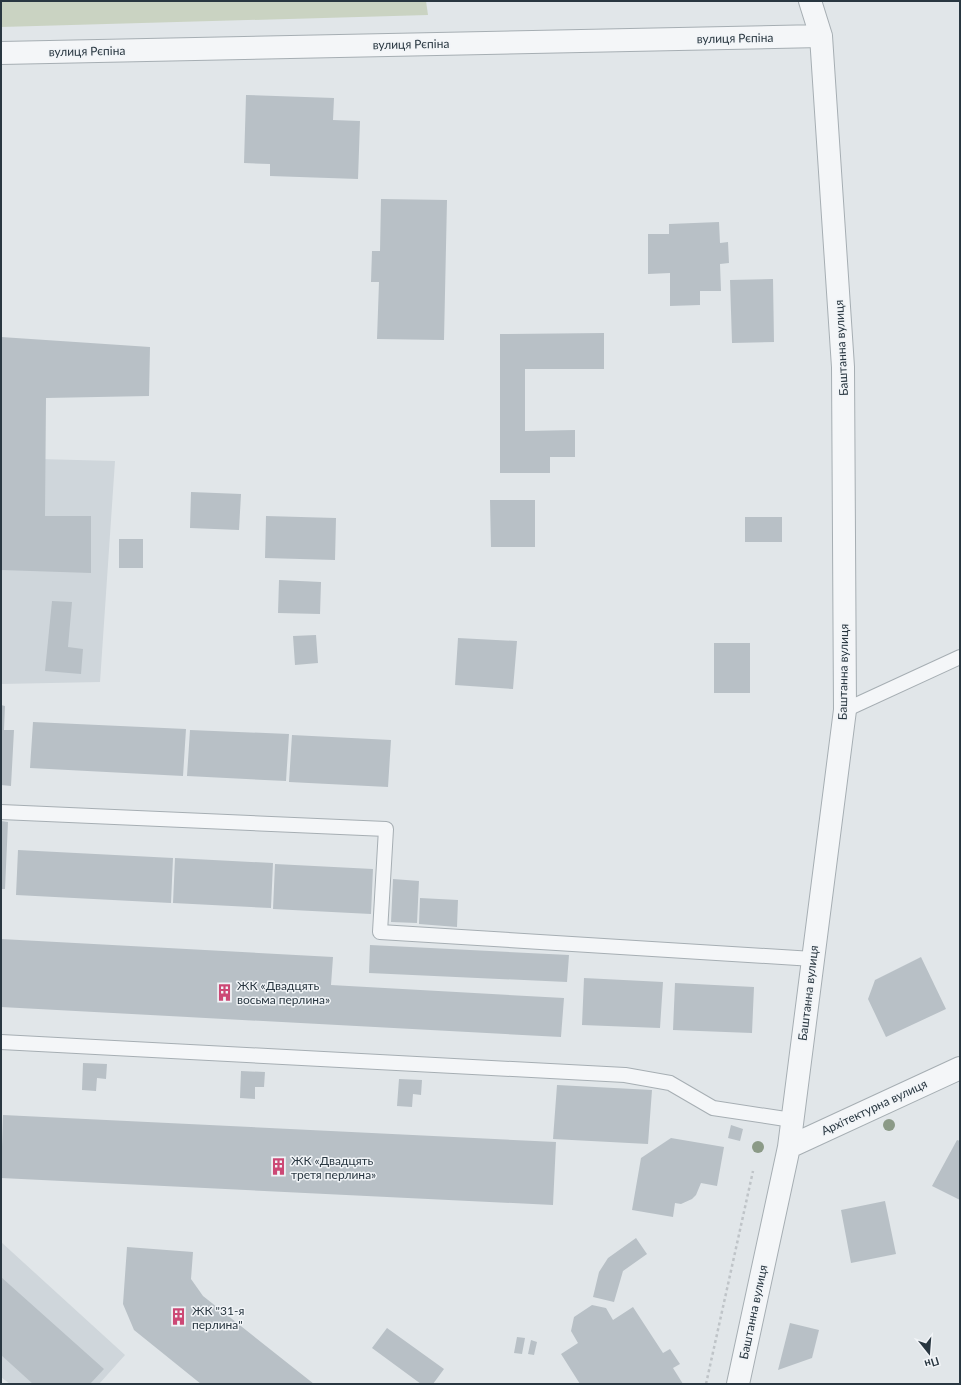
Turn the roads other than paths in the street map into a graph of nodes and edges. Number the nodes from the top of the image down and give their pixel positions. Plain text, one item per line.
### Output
1 (810, 1) edge
2 (821, 36) junction
3 (1, 52) edge
4 (960, 657) edge
5 (845, 710) junction
6 (1, 812) edge
7 (813, 959) junction
8 (1, 1042) edge
9 (960, 1068) edge
10 (792, 1120) junction
11 (789, 1147) junction
12 (738, 1384) edge

1 - 2 street, Баштанна вулиця
2 - 3 street, вулиця Рєпіна
2 - 5 street, Баштанна вулиця
4 - 5 lane
5 - 7 street, Баштанна вулиця
6 - 7 lane
7 - 10 street, Баштанна вулиця
8 - 10 lane
9 - 11 street, Архітектурна вулиця
10 - 11 street, Баштанна вулиця
11 - 12 street, Баштанна вулиця

